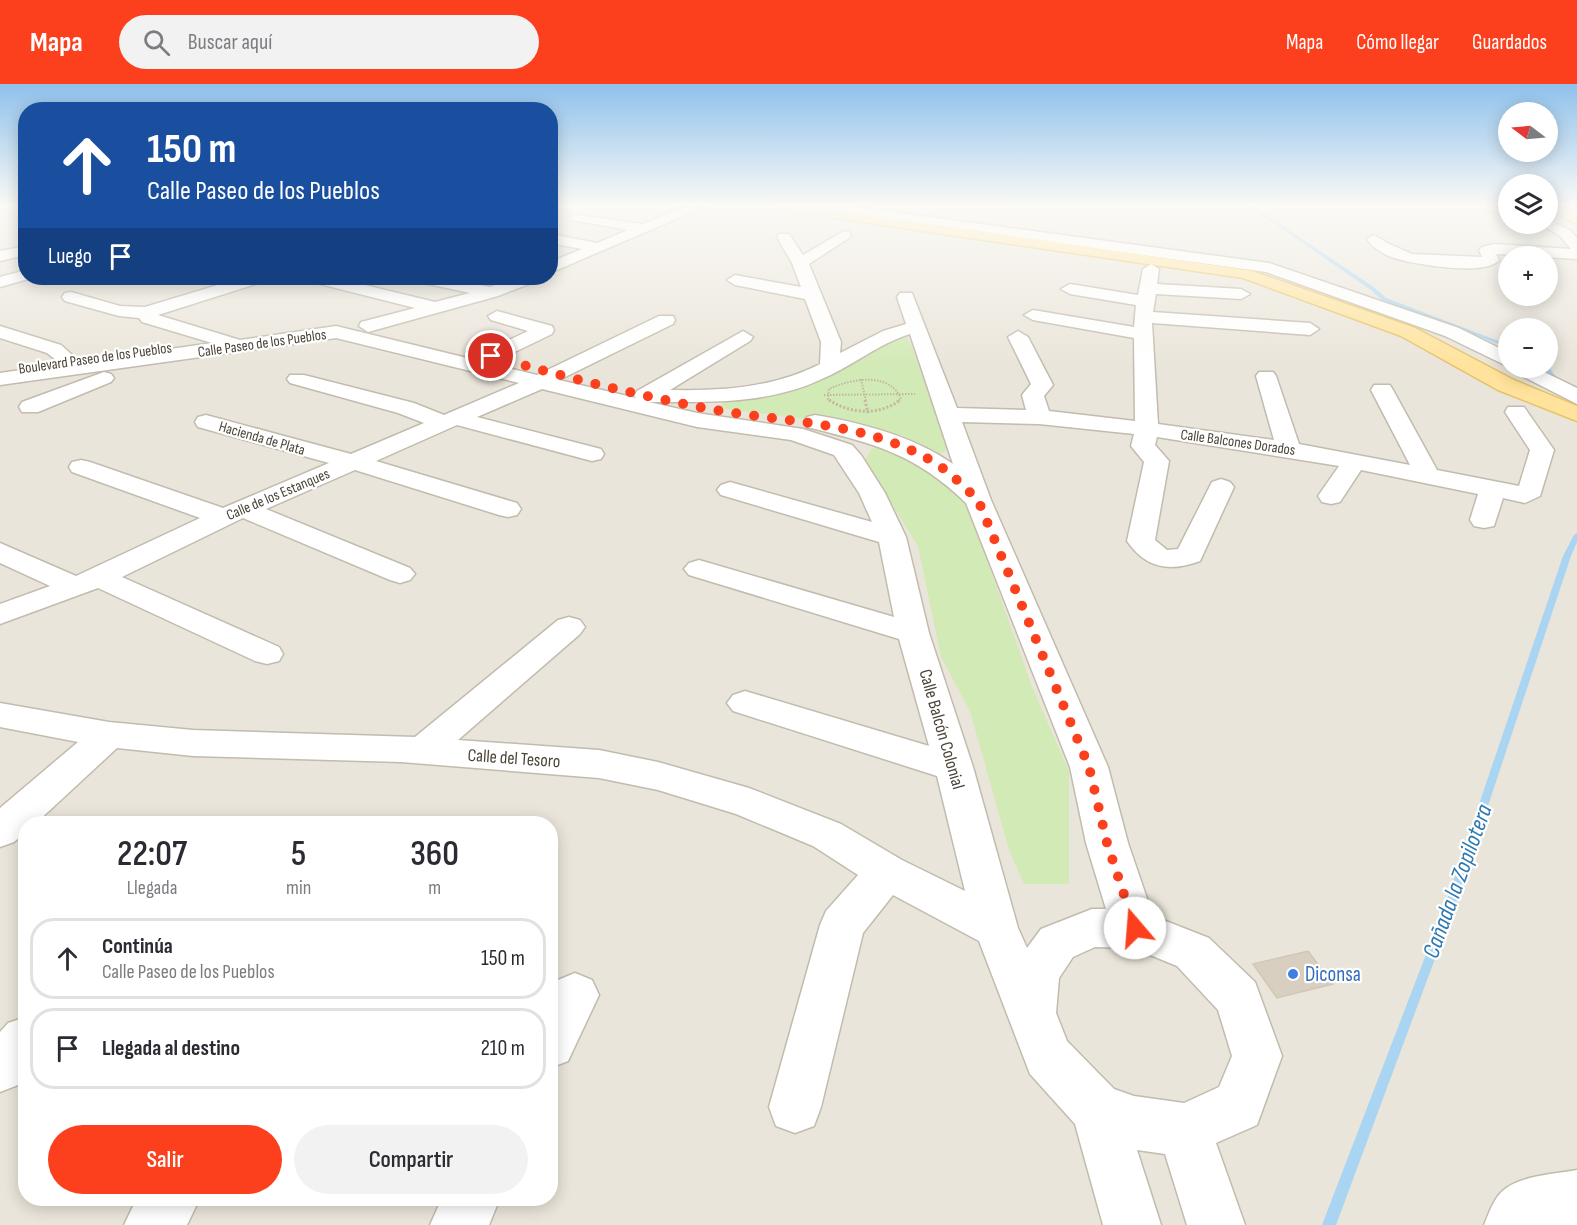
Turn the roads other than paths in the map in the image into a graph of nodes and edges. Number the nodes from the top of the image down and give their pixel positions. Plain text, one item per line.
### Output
1 (798, 260) edge
2 (804, 260) edge
3 (1152, 260) edge
4 (1212, 260) edge
5 (1427, 260) edge
6 (1491, 260) edge
7 (800, 263) junction
8 (756, 267) dead end
9 (18, 277) edge
10 (0, 282) edge
11 (209, 285) edge
12 (232, 285) edge
13 (346, 285) edge
14 (458, 285) edge
15 (510, 285) edge
16 (1072, 287) dead end
17 (221, 288) junction
18 (492, 292) junction
19 (1240, 294) dead end
20 (814, 295) junction
21 (71, 297) dead end
22 (906, 297) dead end
23 (1146, 302) junction
24 (438, 308) junction
25 (146, 313) junction
26 (1033, 315) dead end
27 (498, 316) dead end
28 (666, 320) dead end
29 (368, 326) junction
30 (917, 327) junction
31 (1310, 329) dead end
32 (0, 332) edge
33 (743, 337) dead end
34 (1018, 337) dead end
35 (232, 343) junction
36 (1498, 355) edge
37 (491, 356) junction
38 (70, 362) junction
39 (125, 363) junction
40 (830, 366) junction
41 (0, 371) edge
42 (1266, 376) dead end
43 (297, 378) dead end
44 (547, 378) junction
45 (1540, 378) edge
46 (0, 379) edge
47 (1382, 390) dead end
48 (645, 396) junction
49 (1577, 397) edge
50 (29, 399) dead end
51 (706, 408) junction
52 (1516, 412) dead end
53 (1577, 414) edge
54 (948, 415) junction
55 (1039, 417) junction
56 (450, 420) junction
57 (206, 422) dead end
58 (1147, 429) junction
59 (855, 442) junction
60 (1289, 449) junction
61 (592, 454) dead end
62 (354, 462) junction
63 (1354, 463) junction
64 (81, 467) dead end
65 (1429, 478) junction
66 (1221, 488) dead end
67 (730, 490) dead end
68 (1492, 490) junction
69 (1331, 496) dead end
70 (978, 500) junction
71 (508, 509) dead end
72 (234, 513) junction
73 (1484, 520) dead end
74 (892, 537) junction
75 (0, 552) edge
76 (699, 568) dead end
77 (400, 574) dead end
78 (87, 582) junction
79 (0, 615) edge
80 (569, 627) dead end
81 (914, 633) junction
82 (267, 654) dead end
83 (745, 702) dead end
84 (0, 715) edge
85 (110, 735) junction
86 (422, 751) junction
87 (954, 767) junction
88 (0, 831) edge
89 (887, 872) junction
90 (996, 928) junction
91 (1135, 928) junction
92 (575, 995) dead end
93 (1032, 1013) junction
94 (558, 1028) edge
95 (18, 1048) edge
96 (0, 1067) edge
97 (795, 1107) dead end
98 (1097, 1109) junction
99 (1185, 1130) junction
100 (1577, 1198) edge
101 (166, 1206) edge
102 (468, 1206) edge
103 (153, 1225) edge
104 (459, 1225) edge
105 (1132, 1225) edge
106 (1216, 1225) edge
107 (1513, 1225) edge

1 - 7 street
2 - 7 street
3 - 53 main road
4 - 36 street
5 - 6 street
7 - 20 street
8 - 20 street
9 - 10 street
11 - 17 street
12 - 17 street
13 - 24 street
14 - 18 street
15 - 18 street
16 - 23 street
17 - 25 street
18 - 24 street
19 - 23 street
20 - 40 street
21 - 25 street
22 - 30 street
23 - 26 street
23 - 31 street
23 - 58 street
24 - 29 street
25 - 35 street
27 - 37 street
28 - 44 street, Calle de los Estanques
29 - 35 street, Boulevard Paseo de los Pueblos
29 - 37 street, Calle Paseo de los Pueblos
30 - 40 street
30 - 54 street
32 - 38 street
33 - 48 street
34 - 55 street
35 - 38 street, Boulevard Paseo de los Pueblos
35 - 39 street, Calle Paseo de los Pueblos
35 - 44 street, Calle Paseo de los Pueblos
37 - 44 street, Calle Paseo de los Pueblos
38 - 41 street, Boulevard Paseo de los Pueblos
39 - 46 street, Calle Paseo de los Pueblos
39 - 50 street
40 - 51 street
42 - 60 street
43 - 56 street
44 - 48 street, Calle Paseo de los Pueblos
44 - 51 street, Calle Paseo de los Pueblos
44 - 56 street, Calle de los Estanques
45 - 49 street
47 - 65 street
48 - 51 street, Calle Paseo de los Pueblos
51 - 59 street, Calle Paseo de los Pueblos
52 - 68 street, Calle Balcones Dorados
54 - 55 street, Calle Balcones Dorados
54 - 70 street
55 - 58 street, Calle Balcones Dorados
56 - 61 street
56 - 62 street, Calle de los Estanques
57 - 62 street, Hacienda de Plata
58 - 60 street, Calle Balcones Dorados
58 - 66 street
59 - 70 street, Calle Paseo de los Pueblos
59 - 74 street, Calle Balcón Colonial
60 - 63 street, Calle Balcones Dorados
62 - 71 street, Hacienda de Plata
62 - 72 street, Calle de los Estanques
63 - 65 street, Calle Balcones Dorados
63 - 69 street
64 - 72 street
65 - 68 street, Calle Balcones Dorados
67 - 74 street
68 - 73 street
70 - 91 street
72 - 77 street
72 - 78 street, Calle de los Estanques
74 - 81 street, Calle Balcón Colonial
75 - 78 street
76 - 81 street
78 - 79 street, Calle de los Estanques
78 - 82 street
80 - 86 street
81 - 87 street, Calle Balcón Colonial
83 - 87 street
84 - 85 street, Calle del Tesoro
85 - 86 street, Calle del Tesoro
85 - 88 street
86 - 89 street, Calle del Tesoro
87 - 90 street, Calle Balcón Colonial
89 - 90 street, Calle del Tesoro
89 - 97 street
90 - 93 street, Calle Balcón Colonial
91 - 93 street, Calle Balcón Colonial
91 - 99 street, Calle Balcón Colonial
92 - 94 street
93 - 98 street, Calle Balcón Colonial
95 - 96 street
98 - 99 street, Calle Balcón Colonial
98 - 105 street
99 - 106 street
100 - 107 street
101 - 103 street
102 - 104 street

